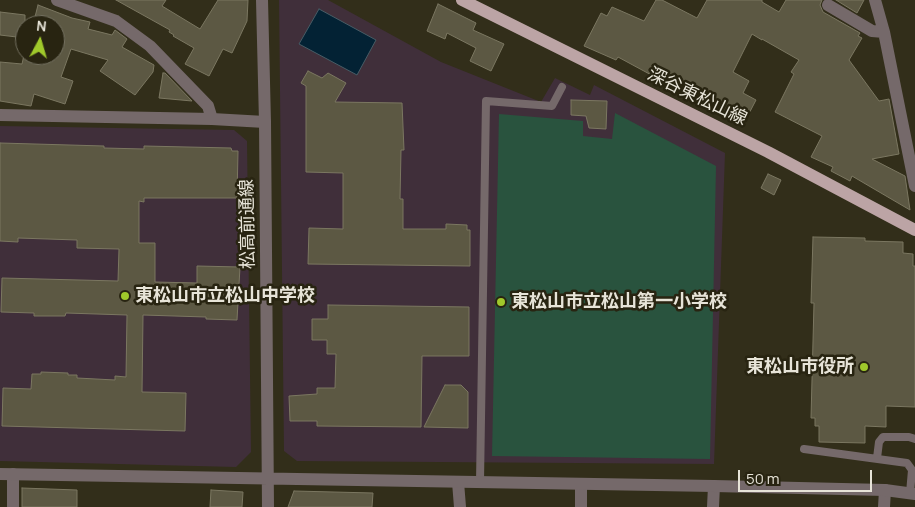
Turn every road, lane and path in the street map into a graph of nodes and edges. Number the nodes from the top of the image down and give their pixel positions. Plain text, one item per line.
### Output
1 (57, 0) edge
2 (262, 0) edge
3 (462, 0) edge
4 (875, 0) edge
5 (828, 5) dead end
6 (884, 32) junction
7 (562, 87) dead end
8 (0, 115) edge
9 (212, 120) junction
10 (265, 122) junction
11 (915, 186) edge
12 (915, 230) edge
13 (915, 439) edge
14 (804, 449) dead end
15 (877, 458) junction
16 (913, 467) edge
17 (6, 474) edge
18 (268, 478) junction
19 (458, 482) junction
20 (480, 482) junction
21 (581, 484) junction
22 (714, 486) junction
23 (885, 490) junction
24 (913, 494) edge
25 (13, 507) edge
26 (268, 507) edge
27 (460, 507) edge
28 (581, 507) edge
29 (713, 507) edge
30 (884, 507) edge

1 - 9 street
2 - 10 street, 松高前通線
3 - 12 main road, 深谷東松山線
4 - 6 street
5 - 6 street
6 - 11 street
7 - 20 lane
8 - 9 street
9 - 10 street
10 - 18 street, 松高前通線
13 - 15 lane
14 - 15 lane
15 - 16 lane
16 - 24 lane
17 - 18 street
17 - 25 street
18 - 19 street
18 - 26 street, 松高前通線
19 - 20 street
19 - 27 street
20 - 21 street
21 - 22 street
21 - 28 street
22 - 23 street
22 - 29 street
23 - 24 street
23 - 30 street

